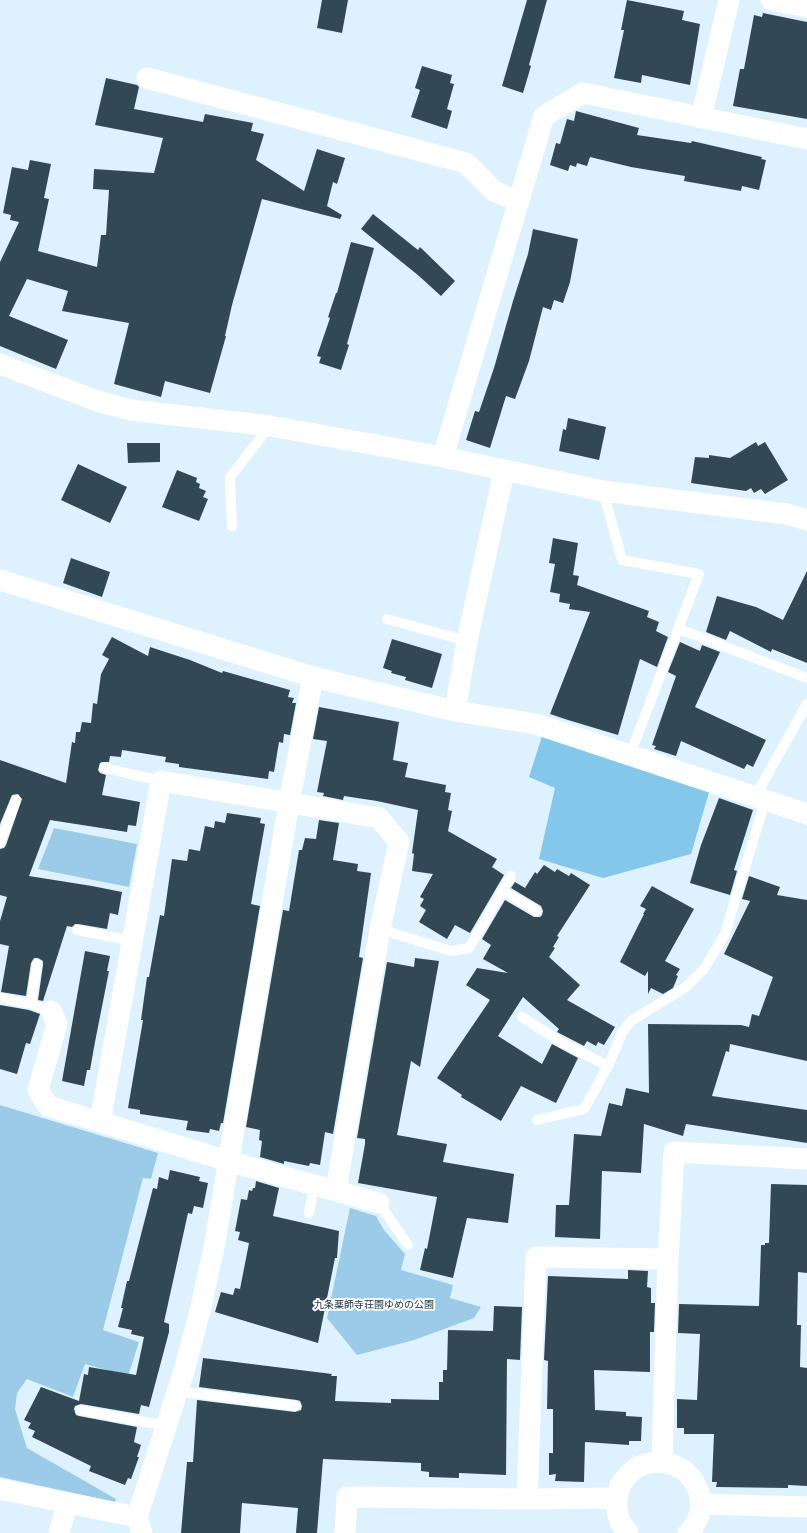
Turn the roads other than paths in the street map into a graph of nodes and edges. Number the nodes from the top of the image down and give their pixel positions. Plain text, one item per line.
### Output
1 (729, 0) edge
2 (771, 0) edge
3 (807, 7) edge
4 (147, 78) dead end
5 (701, 118) junction
6 (807, 139) edge
7 (519, 202) junction
8 (0, 364) edge
9 (270, 426) junction
10 (443, 457) junction
11 (504, 471) junction
12 (603, 491) junction
13 (807, 520) edge
14 (232, 526) dead end
15 (0, 580) edge
16 (387, 619) dead end
17 (679, 629) junction
18 (467, 641) junction
19 (313, 677) junction
20 (807, 678) edge
21 (807, 704) edge
22 (455, 711) junction
23 (630, 755) junction
24 (104, 768) dead end
25 (161, 781) junction
26 (760, 799) junction
27 (16, 800) dead end
28 (289, 803) junction
29 (807, 814) edge
30 (0, 843) edge
31 (511, 876) dead end
32 (503, 891) junction
33 (537, 911) dead end
34 (380, 929) junction
35 (77, 930) dead end
36 (133, 941) junction
37 (37, 964) dead end
38 (0, 998) edge
39 (31, 1004) junction
40 (51, 1012) joint
41 (522, 1017) dead end
42 (608, 1066) junction
43 (537, 1120) dead end
44 (100, 1122) junction
45 (807, 1159) edge
46 (228, 1161) junction
47 (314, 1186) junction
48 (336, 1191) junction
49 (380, 1203) joint
50 (309, 1213) dead end
51 (408, 1245) dead end
52 (668, 1259) junction
53 (177, 1391) junction
54 (296, 1406) dead end
55 (80, 1410) dead end
56 (167, 1426) junction
57 (662, 1462) junction
58 (0, 1489) edge
59 (617, 1498) junction
60 (527, 1499) junction
61 (67, 1503) junction
62 (700, 1504) junction
63 (807, 1507) edge
64 (140, 1525) edge
65 (59, 1533) edge
66 (345, 1533) edge
67 (628, 1533) edge
68 (688, 1533) edge

1 - 5 street
2 - 3 street
4 - 7 street
5 - 6 street
5 - 7 street
7 - 10 street
8 - 9 street
9 - 10 street
9 - 14 lane
10 - 11 street
11 - 12 street
11 - 18 street
12 - 13 street
12 - 17 lane
15 - 19 street
16 - 18 lane
17 - 20 lane
17 - 23 lane
18 - 22 street
19 - 22 street
19 - 28 street
21 - 26 lane
22 - 23 street
23 - 26 street
24 - 25 lane
25 - 28 street
25 - 36 street
26 - 29 street
26 - 42 lane
27 - 30 lane
28 - 34 street
28 - 46 street
31 - 32 lane
32 - 33 lane
32 - 34 lane
34 - 48 street
35 - 36 lane
36 - 44 street
37 - 39 lane
38 - 39 lane
39 - 40 lane
40 - 44 street
41 - 42 lane
42 - 43 lane
44 - 46 street
45 - 52 street
46 - 47 street
46 - 53 street
47 - 48 street
47 - 50 lane
48 - 49 street
49 - 51 lane
52 - 57 street
52 - 60 street
53 - 54 lane
53 - 56 street
55 - 56 lane
56 - 64 street
57 - 59 street
57 - 62 street
58 - 61 street
59 - 60 street
59 - 67 street
60 - 66 street
61 - 64 street
61 - 65 street
62 - 63 street
62 - 68 street

